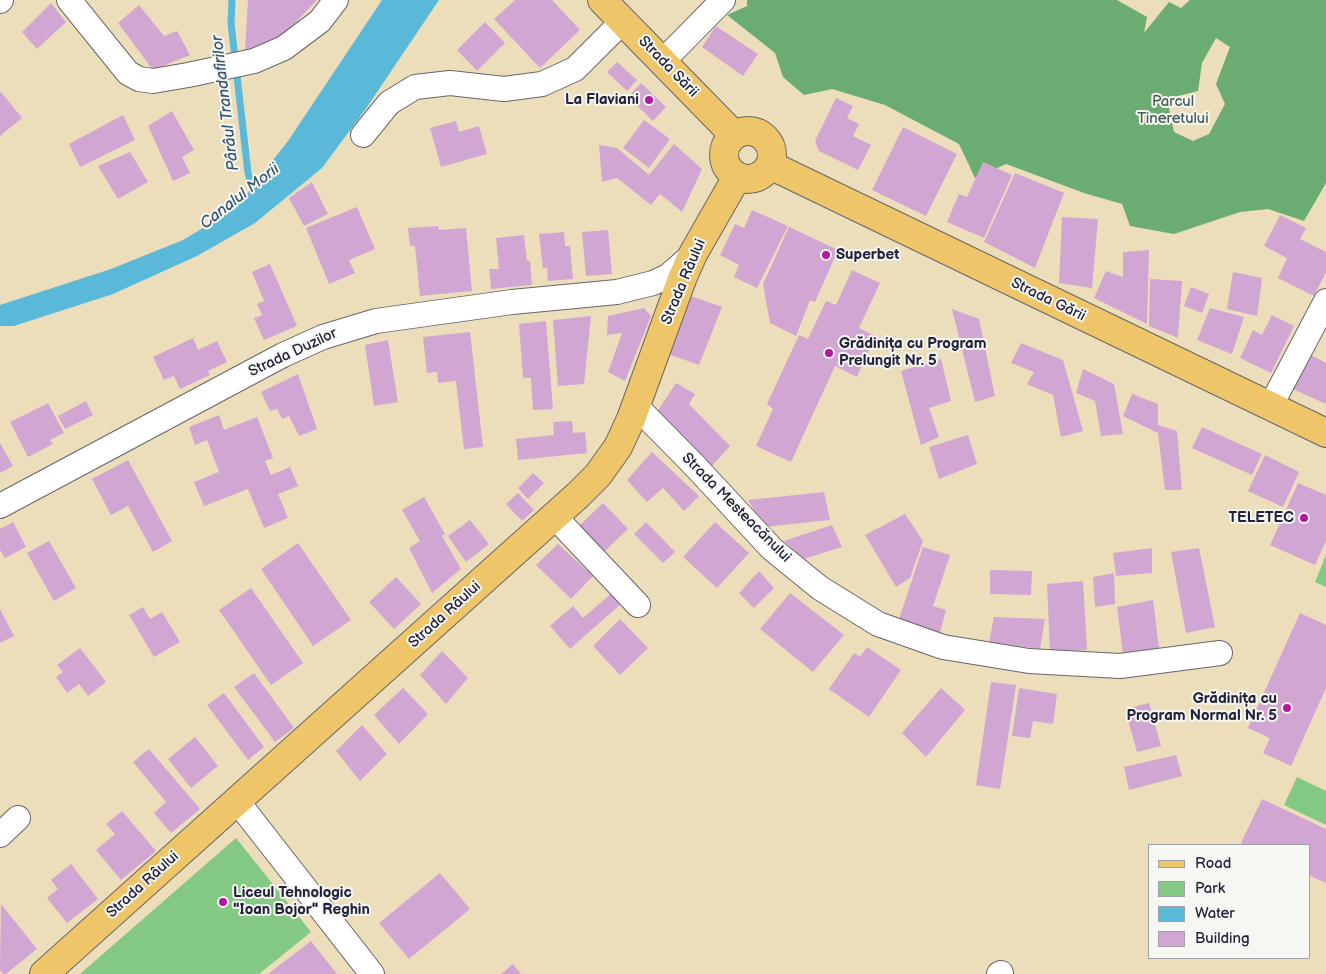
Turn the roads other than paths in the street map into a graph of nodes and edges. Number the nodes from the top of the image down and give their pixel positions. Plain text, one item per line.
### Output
1 (69, 0) edge
2 (336, 0) edge
3 (602, 0) edge
4 (725, 1) edge
5 (623, 21) junction
6 (662, 62) junction
7 (363, 135) dead end
8 (734, 135) junction
9 (770, 165) junction
10 (737, 177) junction
11 (693, 254) junction
12 (1326, 300) edge
13 (636, 406) junction
14 (1270, 407) junction
15 (1326, 433) edge
16 (0, 506) edge
17 (554, 516) junction
18 (638, 606) dead end
19 (1220, 653) dead end
20 (237, 801) junction
21 (18, 818) dead end
22 (0, 835) edge
23 (44, 974) edge
24 (372, 974) edge

1 - 2 street
3 - 5 main road, Strada Sării
4 - 6 street
5 - 6 main road, Strada Sării
5 - 7 street
6 - 8 main road, Strada Sării
8 - 9 main road
8 - 10 main road
9 - 10 main road
9 - 14 main road, Strada Gării
10 - 11 main road, Strada Râului
11 - 13 main road, Strada Râului
11 - 16 street, Strada Duzilor
12 - 14 street
13 - 17 main road, Strada Râului
13 - 19 street, Strada Mesteacănului
14 - 15 main road, Strada Gării
17 - 18 street
17 - 20 main road, Strada Râului
20 - 23 main road, Strada Râului
20 - 24 street
21 - 22 street

